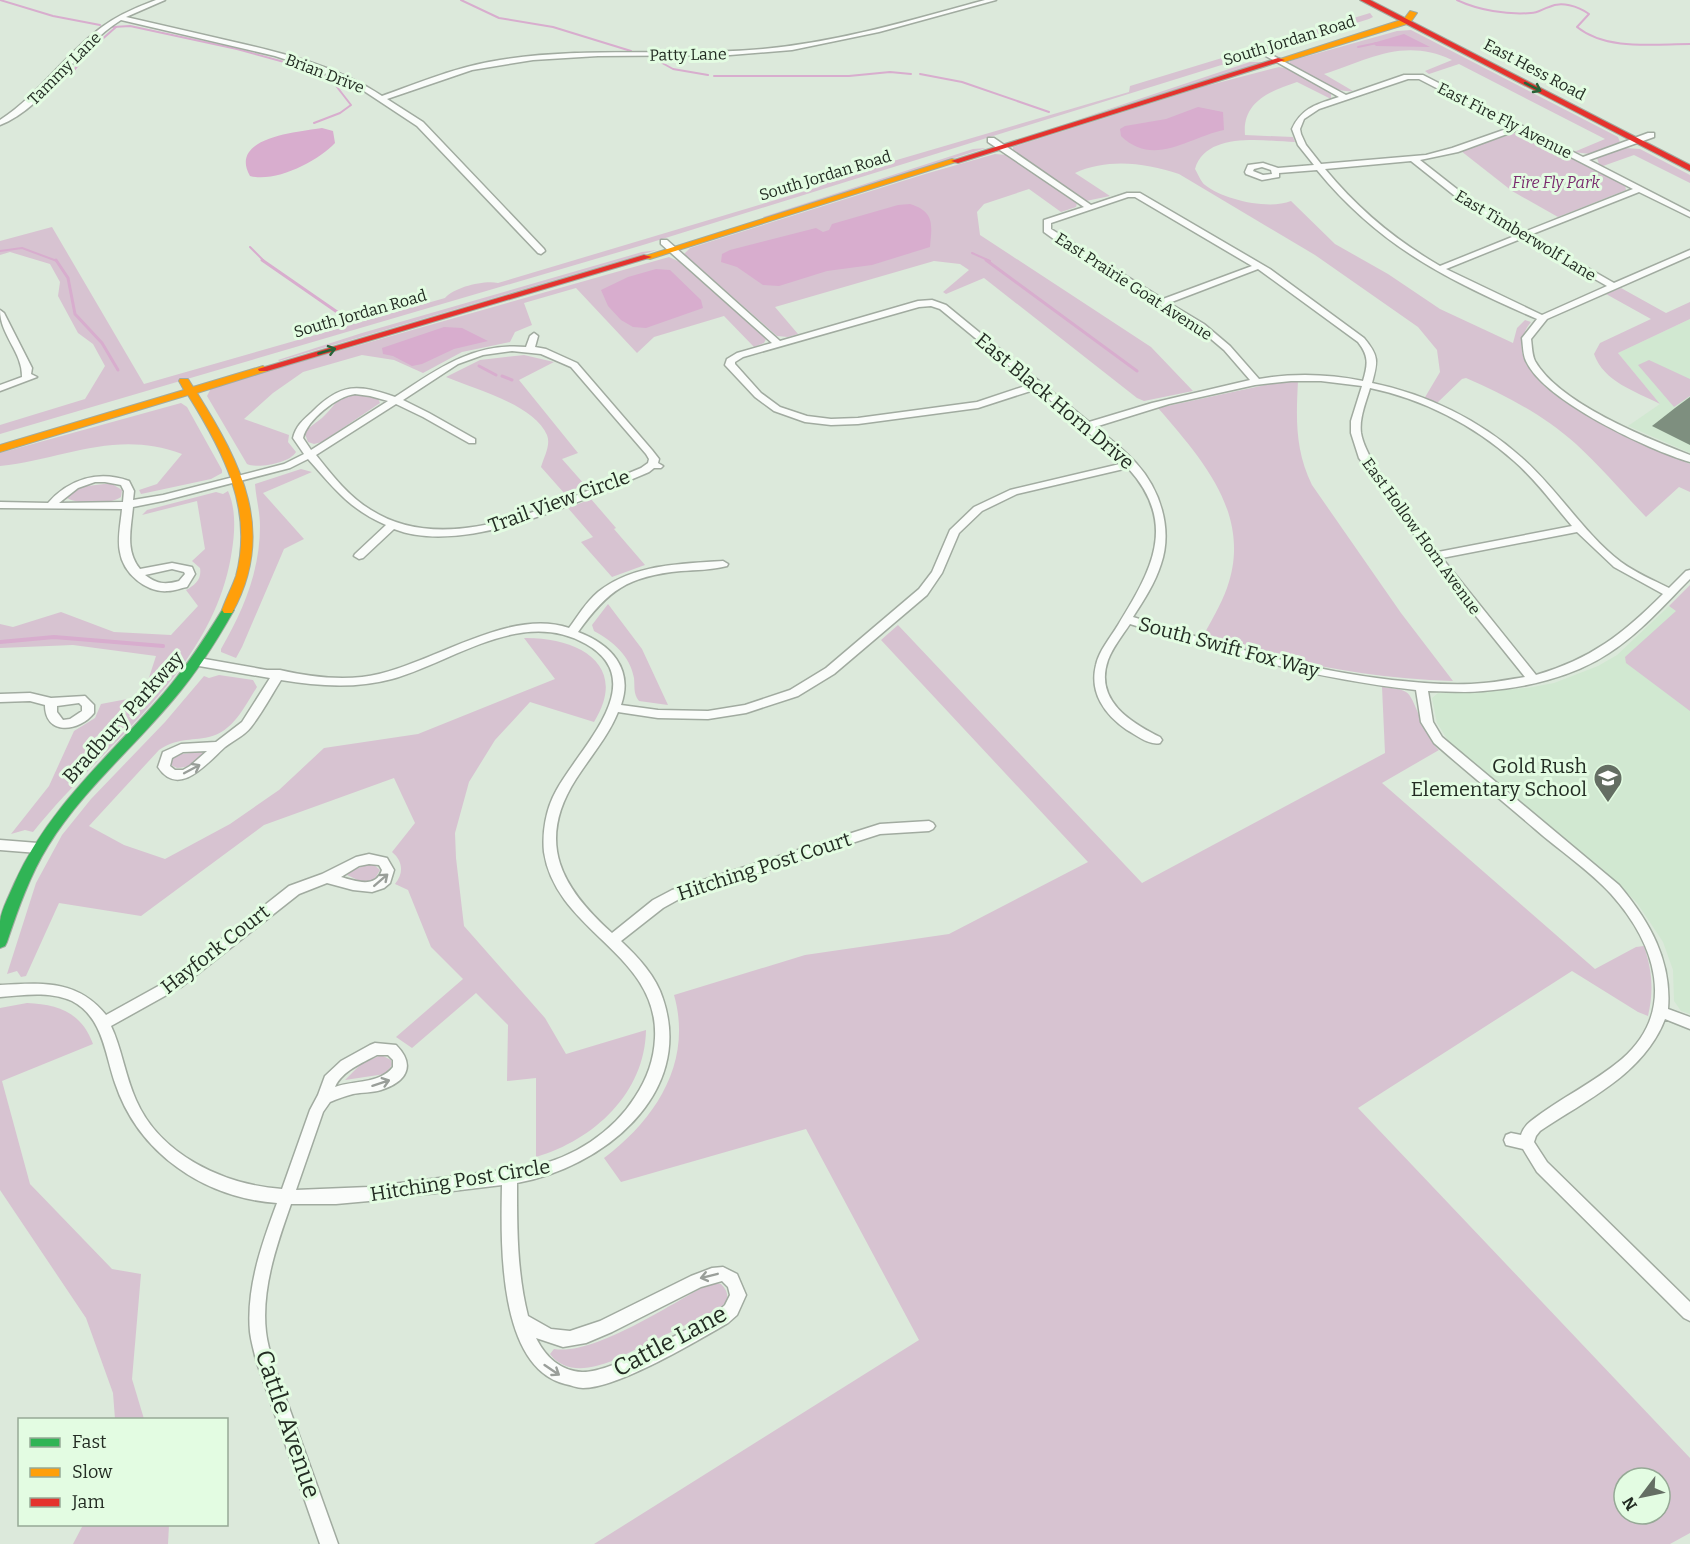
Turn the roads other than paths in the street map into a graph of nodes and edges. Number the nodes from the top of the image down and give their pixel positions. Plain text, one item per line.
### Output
1 (162, 0) edge
2 (993, 0) edge
3 (1364, 0) edge
4 (1386, 0) edge
5 (1394, 14) junction
6 (1410, 17) junction
7 (120, 18) junction
8 (1272, 57) junction
9 (1344, 97) junction
10 (383, 98) junction
11 (0, 123) edge
12 (1519, 127) junction
13 (1651, 135) junction
14 (1636, 140) junction
15 (996, 144) junction
16 (1690, 155) edge
17 (1414, 159) junction
18 (1583, 160) junction
19 (1319, 167) junction
20 (1690, 168) edge
21 (1276, 171) dead end
22 (1640, 189) junction
23 (1089, 207) junction
24 (1690, 215) edge
25 (1522, 235) junction
26 (669, 246) junction
27 (541, 251) dead end
28 (1690, 253) edge
29 (1259, 266) junction
30 (1439, 270) junction
31 (1613, 286) junction
32 (1162, 302) junction
33 (0, 313) edge
34 (1542, 318) junction
35 (534, 336) dead end
36 (778, 344) junction
37 (530, 348) junction
38 (1257, 382) junction
39 (1366, 384) junction
40 (1038, 385) junction
41 (187, 386) junction
42 (0, 388) edge
43 (395, 402) junction
44 (1088, 426) junction
45 (0, 438) edge
46 (472, 441) dead end
47 (0, 449) edge
48 (311, 455) junction
49 (1690, 459) edge
50 (1132, 464) junction
51 (240, 478) junction
52 (0, 505) edge
53 (51, 505) junction
54 (127, 506) junction
55 (392, 525) junction
56 (1581, 528) junction
57 (359, 556) dead end
58 (1435, 556) junction
59 (723, 564) dead end
60 (139, 573) dead end
61 (1690, 573) edge
62 (1670, 593) junction
63 (1127, 619) junction
64 (571, 633) junction
65 (200, 662) junction
66 (279, 674) junction
67 (1533, 679) junction
68 (1420, 686) junction
69 (0, 698) edge
70 (51, 702) dead end
71 (616, 708) junction
72 (1156, 740) dead end
73 (219, 746) dead end
74 (929, 826) dead end
75 (0, 845) edge
76 (38, 848) junction
77 (327, 878) dead end
78 (612, 940) junction
79 (0, 942) edge
80 (0, 992) edge
81 (1660, 1012) junction
82 (104, 1023) junction
83 (1690, 1023) edge
84 (325, 1097) junction
85 (1511, 1140) dead end
86 (1527, 1143) junction
87 (510, 1176) junction
88 (286, 1199) junction
89 (1690, 1313) edge
90 (523, 1322) junction
91 (329, 1544) edge

1 - 7 street, Tammy Lane
2 - 10 street, Patty Lane
3 - 5 main road, East Hess Road
4 - 6 main road, East Hess Road
5 - 6 main road, East Hess Road
5 - 8 main road, South Jordan Road
6 - 8 main road, South Jordan Road
6 - 13 main road, East Hess Road
6 -> 14 main road, East Hess Road
7 - 10 street, Brian Drive
7 - 11 street, Tammy Lane
8 - 9 street
8 - 15 main road, South Jordan Road
9 - 12 street, East Fire Fly Avenue
9 - 19 street
10 - 27 street, Brian Drive
12 - 17 street
12 - 18 street, East Fire Fly Avenue
13 - 14 street
13 - 16 main road, East Hess Road
14 - 18 street
14 - 20 main road, East Hess Road
15 - 23 street
15 - 26 main road, South Jordan Road
17 - 19 street
17 - 25 street, East Timberwolf Lane
18 - 22 street, East Fire Fly Avenue
19 - 21 street
19 - 30 street
22 - 24 street, East Fire Fly Avenue
22 - 25 street
23 - 29 street, East Hollow Horn Avenue
23 - 32 street, East Prairie Goat Avenue
25 - 30 street
25 - 31 street, East Timberwolf Lane
26 - 36 street
26 - 41 main road, South Jordan Road
28 - 31 street
29 - 32 street
29 - 39 street, East Hollow Horn Avenue
30 - 34 street
31 - 34 street
32 - 38 street, East Prairie Goat Avenue
33 - 42 street
34 - 49 street
35 - 37 street
36 - 40 street, East Black Horn Drive
36 - 40 street, East Black Horn Drive
37 - 43 street, Trail View Circle
37 - 55 street, Trail View Circle
38 - 39 street
38 - 44 street
39 - 56 street
39 - 58 street, East Hollow Horn Avenue
40 - 44 street, East Black Horn Drive
41 - 45 main road, South Jordan Road
41 - 47 main road, South Jordan Road
41 - 51 main road, Bradbury Parkway
43 - 46 street
43 - 48 street, Trail View Circle
43 - 48 street, Trail View Circle
44 - 50 street, East Black Horn Drive
48 - 51 street, Trail View Circle
48 - 55 street, Trail View Circle
50 - 63 street, East Black Horn Drive
50 - 71 street
51 - 54 street, Trail View Circle
51 - 65 main road, Bradbury Parkway
52 - 53 street, Trail View Circle
53 - 54 street, Trail View Circle
53 - 54 street
54 - 60 street
55 - 57 street
56 - 58 street
56 - 62 street
58 - 67 street, East Hollow Horn Avenue
59 - 64 street
61 - 62 street, South Swift Fox Way
62 - 67 street, South Swift Fox Way
63 - 68 street, South Swift Fox Way
63 - 72 street, East Black Horn Drive
64 - 66 street, Hitching Post Circle
64 - 71 street, Hitching Post Circle
65 - 66 street, Hitching Post Circle
65 - 76 main road, Bradbury Parkway
66 - 73 street
67 - 68 street, South Swift Fox Way
68 - 81 street
69 - 70 street
71 - 78 street, Hitching Post Circle
74 - 78 street, Hitching Post Court
75 - 76 street
76 - 79 main road, Bradbury Parkway
77 - 82 street, Hayfork Court
78 - 87 street, Hitching Post Circle
80 - 82 street, Hitching Post Circle
81 - 83 street
81 - 86 street
82 - 88 street, Hitching Post Circle
84 -> 84 street, Cattle Avenue
84 - 88 street, Cattle Avenue
85 - 86 street
86 - 89 street
87 - 88 street, Hitching Post Circle
87 - 90 street, Cattle Lane
88 - 91 street, Cattle Avenue
90 -> 90 street, Cattle Lane

